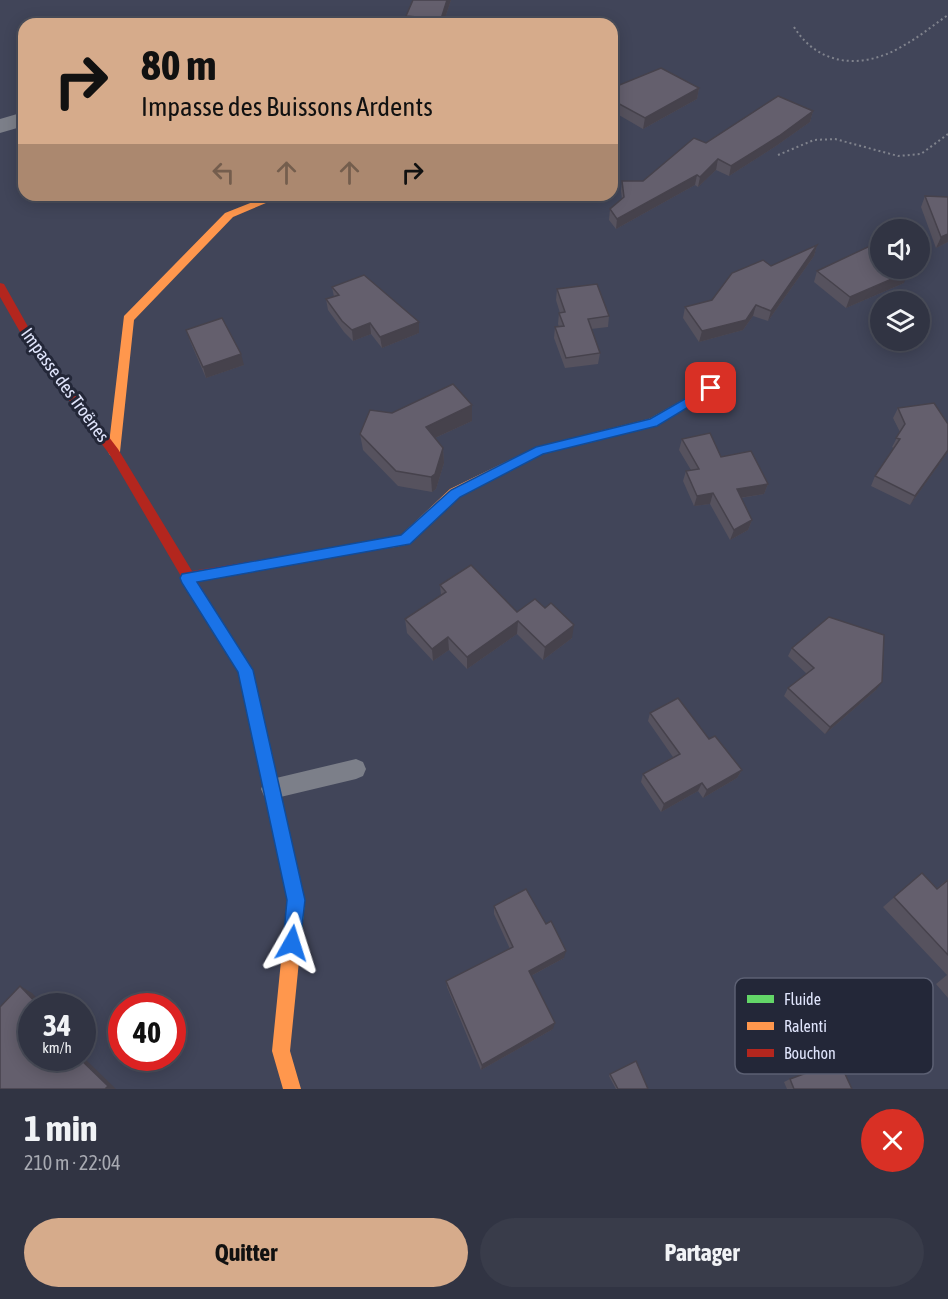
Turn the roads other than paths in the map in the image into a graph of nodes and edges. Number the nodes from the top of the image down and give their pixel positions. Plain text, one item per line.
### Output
1 (18, 121) edge
2 (0, 126) edge
3 (265, 201) edge
4 (0, 286) edge
5 (711, 388) dead end
6 (114, 452) junction
7 (187, 578) junction
8 (356, 768) dead end
9 (272, 789) junction
10 (292, 1089) edge

1 - 2 street
3 - 6 street, Impasse des Troënes
4 - 6 street, Impasse des Troënes
5 - 7 street
6 - 7 street, Impasse des Troënes
7 - 9 street, Impasse des Troënes
8 - 9 lane
9 - 10 street, Impasse des Troënes

